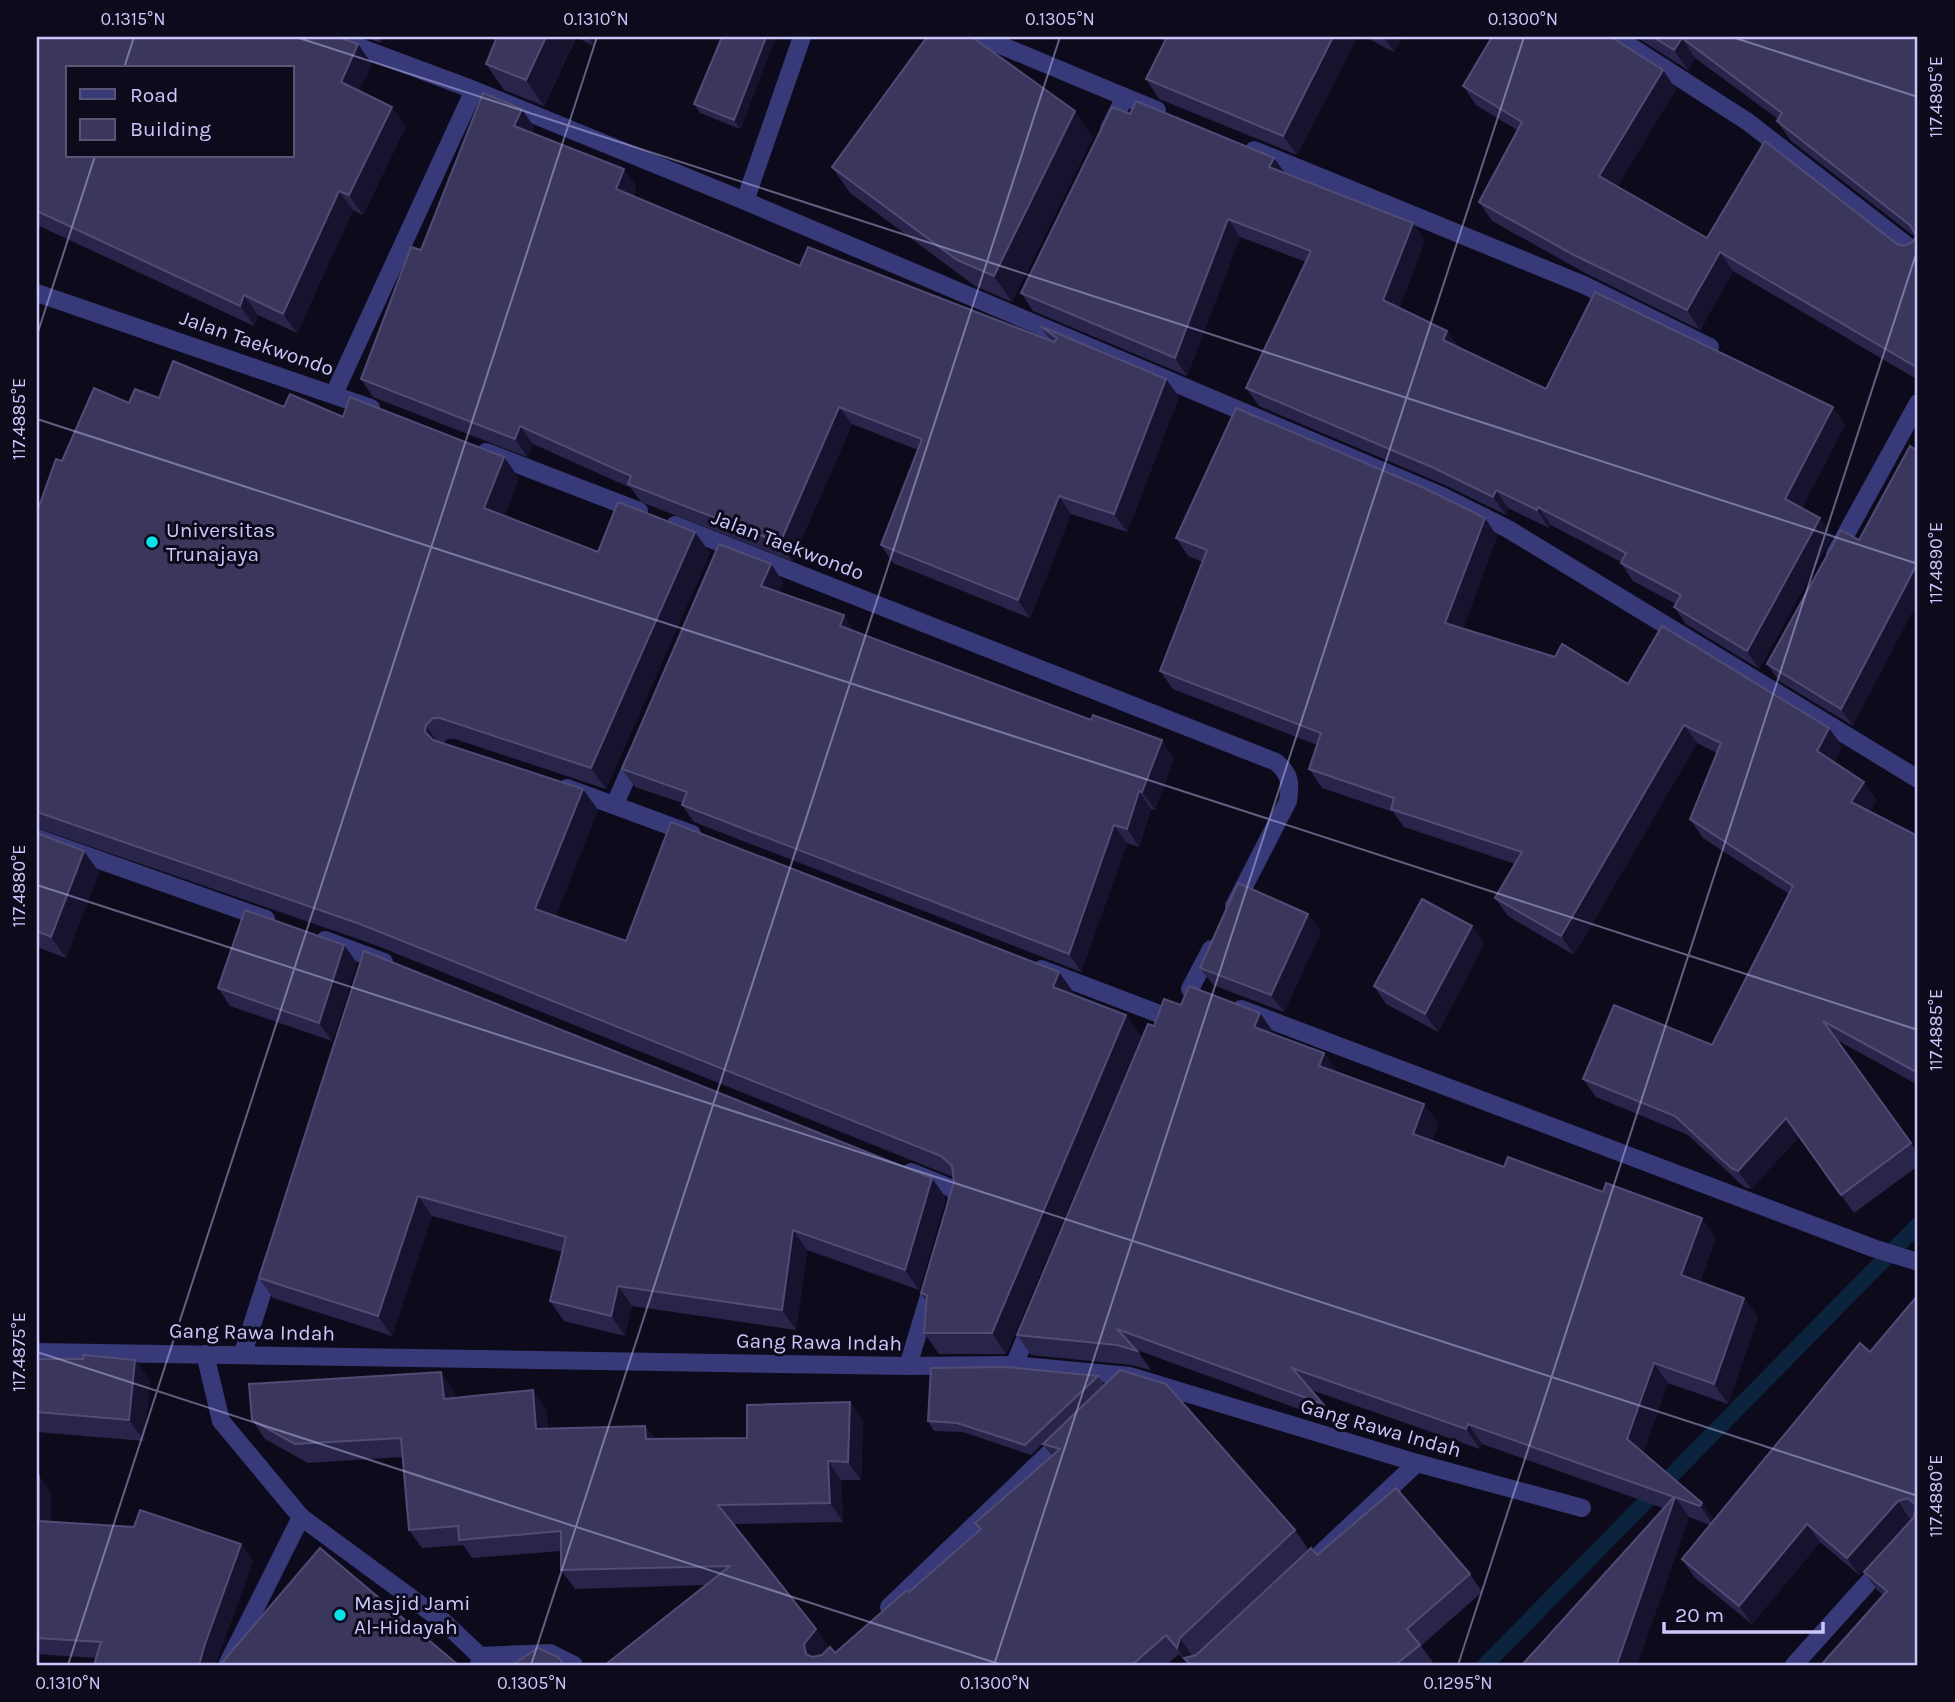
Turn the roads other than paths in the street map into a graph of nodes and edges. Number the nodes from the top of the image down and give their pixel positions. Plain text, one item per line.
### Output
1 (332, 37) edge
2 (802, 37) edge
3 (981, 37) edge
4 (1616, 37) edge
5 (474, 90) junction
6 (1125, 97) junction
7 (1176, 118) edge
8 (1240, 144) edge
9 (1101, 146) edge
10 (745, 201) junction
11 (1918, 254) edge
12 (37, 293) edge
13 (1720, 353) edge
14 (334, 394) junction
15 (1918, 403) edge
16 (387, 414) edge
17 (465, 444) edge
18 (1828, 568) edge
19 (642, 743) edge
20 (1918, 779) edge
21 (552, 784) edge
22 (615, 804) junction
23 (37, 838) edge
24 (704, 839) edge
25 (281, 924) edge
26 (306, 933) edge
27 (1022, 962) edge
28 (396, 967) edge
29 (1228, 1004) edge
30 (900, 1167) edge
31 (950, 1228) edge
32 (277, 1247) edge
33 (1918, 1262) edge
34 (939, 1266) edge
35 (1041, 1303) edge
36 (37, 1352) edge
37 (243, 1353) junction
38 (205, 1354) junction
39 (1014, 1365) junction
40 (908, 1366) junction
41 (1130, 1376) junction
42 (1110, 1395) edge
43 (1080, 1423) edge
44 (1417, 1463) junction
45 (1582, 1508) dead end
46 (301, 1517) junction
47 (1900, 1547) edge
48 (1309, 1564) edge
49 (874, 1621) edge
50 (480, 1661) edge
51 (227, 1665) edge
52 (574, 1665) edge
53 (1794, 1665) edge

1 - 5 street
2 - 10 street
3 - 6 street
4 - 11 street
5 - 10 street
5 - 14 street
6 - 7 street
6 - 9 street
8 - 13 street
10 - 20 street
12 - 14 street, Jalan Taekwondo
14 - 16 street, Jalan Taekwondo
15 - 18 street
17 - 27 street, Jalan Taekwondo
19 - 22 street
21 - 22 street
22 - 24 street
23 - 25 street
26 - 28 street
29 - 33 street
30 - 31 street
32 - 37 street
34 - 40 street
35 - 39 street
36 - 38 street, Gang Rawa Indah
37 - 38 street, Gang Rawa Indah
37 - 40 street, Gang Rawa Indah
38 - 46 street
39 - 40 street, Gang Rawa Indah
39 - 41 street, Gang Rawa Indah
41 - 42 street
41 - 44 street, Gang Rawa Indah
43 - 49 street
44 - 45 street, Gang Rawa Indah
44 - 48 street
46 - 50 street
46 - 51 street
47 - 53 street
50 - 52 street

